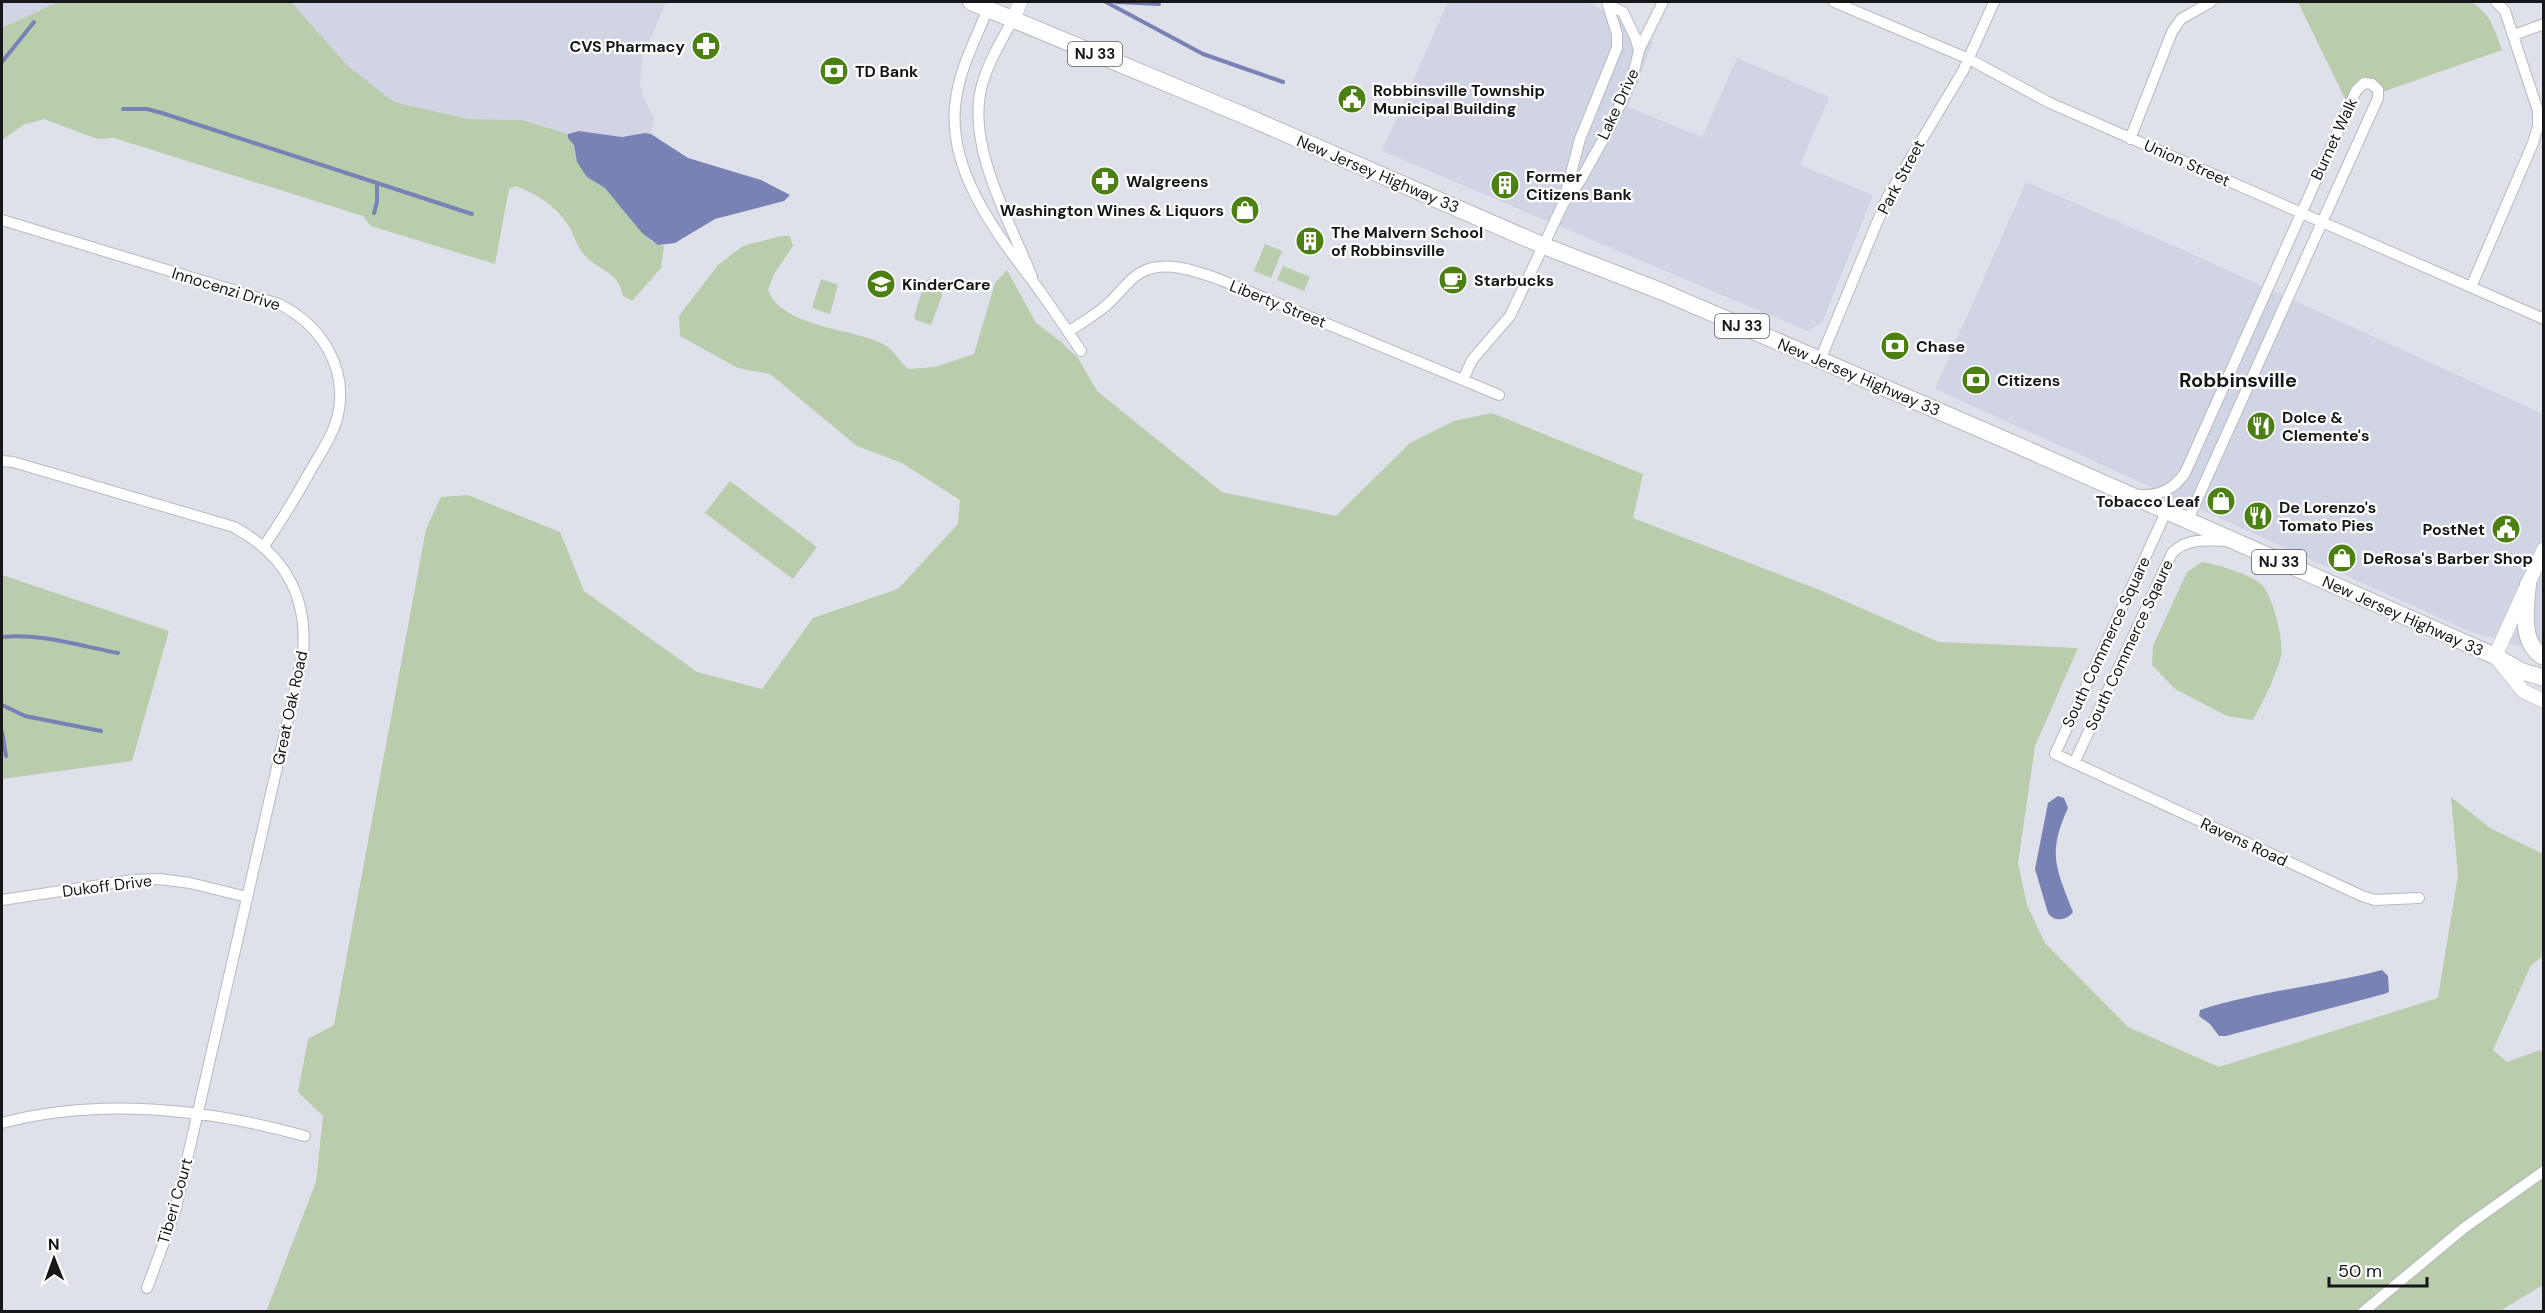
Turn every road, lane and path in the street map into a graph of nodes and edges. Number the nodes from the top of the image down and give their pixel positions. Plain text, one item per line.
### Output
1 (971, 2) edge
2 (1020, 2) edge
3 (1663, 2) edge
4 (1834, 2) edge
5 (1994, 2) edge
6 (2211, 2) edge
7 (2496, 2) edge
8 (1608, 3) edge
9 (990, 5) edge
10 (1014, 18) junction
11 (2544, 24) edge
12 (2514, 34) junction
13 (1639, 50) junction
14 (1969, 59) junction
15 (2130, 139) junction
16 (1563, 204) junction
17 (2300, 213) junction
18 (2, 220) edge
19 (2322, 222) junction
20 (1544, 246) junction
21 (1036, 286) junction
22 (2471, 287) junction
23 (2544, 319) edge
24 (1068, 332) junction
25 (1081, 351) dead end
26 (1820, 360) junction
27 (1463, 380) junction
28 (1499, 395) dead end
29 (2, 461) edge
30 (2118, 490) junction
31 (2166, 512) junction
32 (2187, 522) junction
33 (2233, 541) junction
34 (264, 546) junction
35 (2544, 549) edge
36 (2528, 584) junction
37 (2494, 656) junction
38 (2544, 657) edge
39 (2544, 678) edge
40 (2544, 701) edge
41 (2074, 763) junction
42 (247, 897) junction
43 (2419, 898) dead end
44 (2, 900) edge
45 (198, 1113) junction
46 (2, 1123) edge
47 (305, 1136) dead end
48 (2544, 1171) edge
49 (147, 1288) dead end
50 (2363, 1311) edge

1 - 9 main road, New Jersey Highway 33 / NJ 33
2 - 10 street
3 - 13 street
4 - 14 street, Union Street
5 - 14 street, Park Street
6 - 15 street
7 - 12 street
8 - 13 street, Lake Drive
8 - 16 street, Lake Drive
9 - 10 main road, New Jersey Highway 33 / NJ 33
9 - 21 street
10 - 20 main road, New Jersey Highway 33 / NJ 33
10 - 21 street
11 - 12 street
12 - 22 street
13 - 16 street, Lake Drive
14 - 15 street, Union Street
14 - 26 street, Park Street
15 - 17 street, Union Street
16 - 20 street, Lake Drive
17 - 19 street, Union Street
17 - 19 street, Burnet Walk
17 - 30 street
18 - 34 street, Innocenzi Drive
19 - 22 street, Union Street
19 - 32 street
20 - 26 main road, New Jersey Highway 33 / NJ 33
20 - 27 street, Lake Drive
21 - 24 street
22 - 23 street, Union Street
24 - 25 street
24 - 27 street, Liberty Street
26 - 30 main road, New Jersey Highway 33 / NJ 33
27 - 28 street, Liberty Street
29 - 34 street, Great Oak Road
30 - 31 main road, New Jersey Highway 33 / NJ 33
31 - 32 main road, New Jersey Highway 33 / NJ 33
31 - 41 street, South Commerce Square
32 - 33 main road, New Jersey Highway 33 / NJ 33
33 - 37 main road, New Jersey Highway 33 / NJ 33
33 - 41 street, South Commerce Sqaure
34 - 42 street, Great Oak Road
35 - 36 street
36 - 37 street
36 - 38 main road
37 - 39 main road, New Jersey Highway 33 / NJ 33
37 - 40 street
41 - 43 street, Ravens Road
42 - 44 street, Dukoff Drive
42 - 45 street, Great Oak Road
45 - 46 street
45 - 47 street
45 - 49 street, Tiberi Court
48 - 50 street

